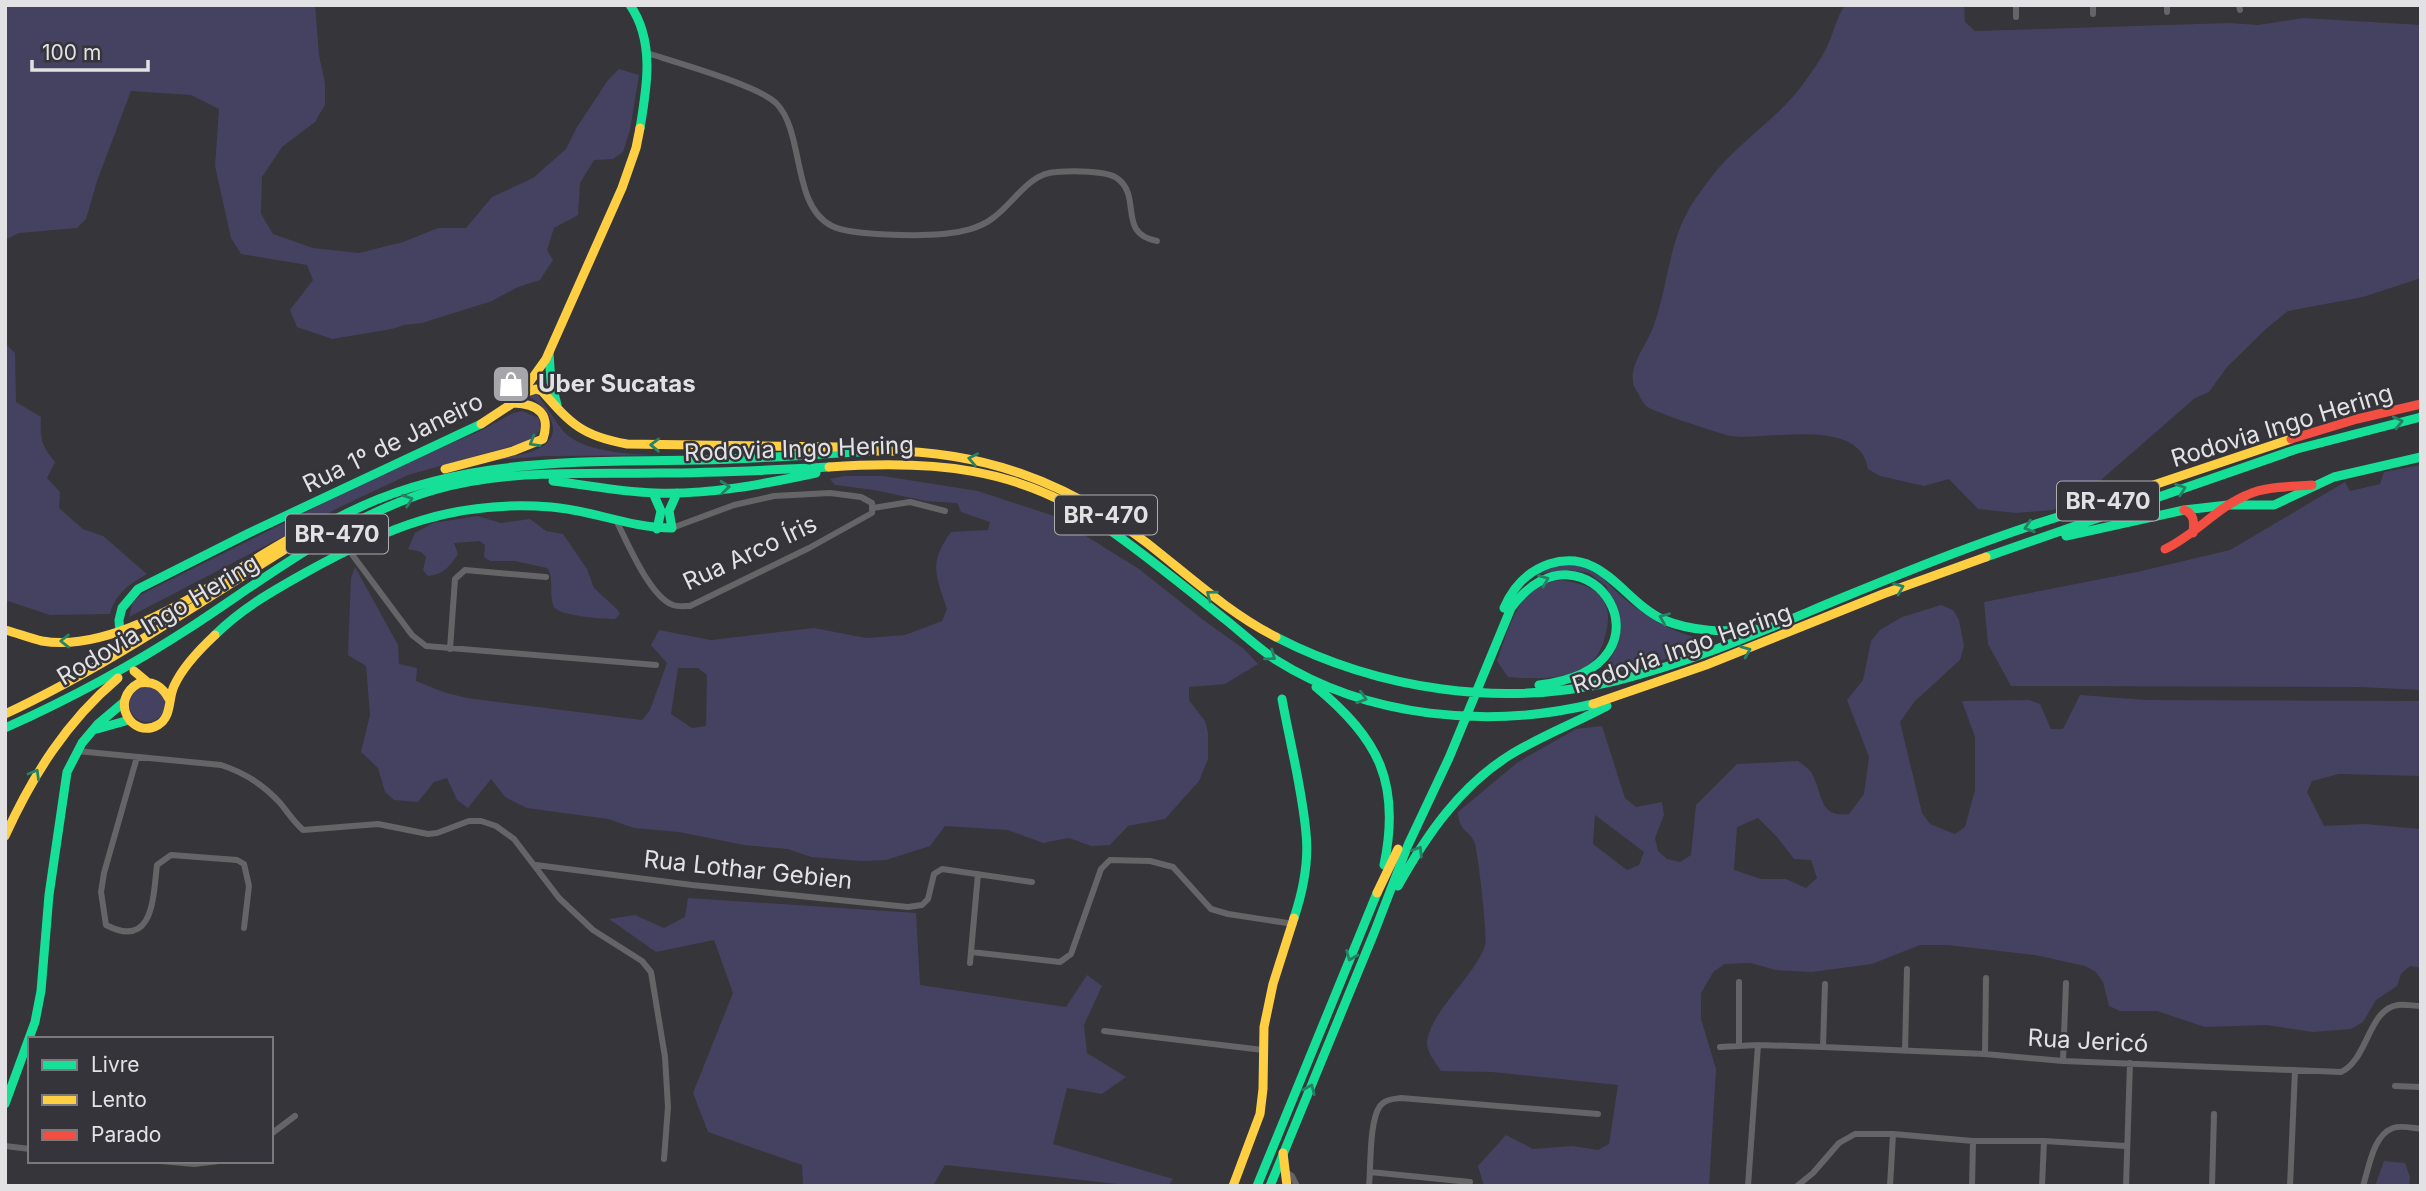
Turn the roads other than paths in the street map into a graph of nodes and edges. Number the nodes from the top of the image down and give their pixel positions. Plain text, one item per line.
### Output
1 (630, 5) edge
2 (2016, 5) edge
3 (2093, 5) edge
4 (2093, 14) dead end
5 (2016, 17) dead end
6 (647, 53) junction
7 (1157, 241) dead end
8 (549, 352) junction
9 (524, 393) junction
10 (514, 403) junction
11 (2421, 404) edge
12 (558, 410) junction
13 (2421, 417) edge
14 (919, 451) junction
15 (2421, 457) edge
16 (839, 466) junction
17 (536, 476) junction
18 (2317, 485) junction
19 (653, 492) junction
20 (677, 493) junction
21 (378, 500) junction
22 (2228, 505) junction
23 (873, 508) junction
24 (355, 509) junction
25 (2184, 510) junction
26 (945, 511) dead end
27 (616, 520) junction
28 (672, 528) junction
29 (657, 529) junction
30 (2193, 533) junction
31 (2024, 543) junction
32 (348, 548) junction
33 (2165, 549) dead end
34 (546, 577) dead end
35 (1802, 615) junction
36 (5, 630) edge
37 (120, 637) dead end
38 (160, 646) junction
39 (450, 649) junction
40 (1490, 651) junction
41 (656, 666) dead end
42 (181, 673) junction
43 (1298, 674) junction
44 (146, 681) junction
45 (157, 684) junction
46 (133, 686) junction
47 (1636, 690) junction
48 (1487, 693) junction
49 (169, 699) junction
50 (1283, 699) dead end
51 (124, 702) junction
52 (5, 714) edge
53 (129, 720) junction
54 (5, 728) edge
55 (90, 733) junction
56 (77, 751) junction
57 (137, 757) junction
58 (1446, 757) junction
59 (5, 836) edge
60 (536, 865) junction
61 (978, 874) junction
62 (1032, 882) dead end
63 (1377, 893) junction
64 (1294, 924) junction
65 (244, 928) dead end
66 (1374, 933) junction
67 (971, 952) junction
68 (970, 963) dead end
69 (1907, 969) dead end
70 (1986, 978) dead end
71 (1739, 982) dead end
72 (2066, 983) dead end
73 (1825, 984) dead end
74 (2421, 1006) edge
75 (1104, 1031) dead end
76 (29, 1037) edge
77 (28, 1040) edge
78 (1758, 1045) junction
79 (1739, 1046) junction
80 (1822, 1047) junction
81 (1720, 1048) dead end
82 (1263, 1050) junction
83 (1905, 1051) junction
84 (1985, 1054) junction
85 (2063, 1061) junction
86 (2130, 1063) junction
87 (2295, 1070) junction
88 (2395, 1086) dead end
89 (2421, 1087) edge
90 (5, 1104) edge
91 (1598, 1114) dead end
92 (2214, 1114) dead end
93 (295, 1116) dead end
94 (2421, 1129) edge
95 (273, 1132) edge
96 (1893, 1134) junction
97 (1973, 1141) junction
98 (2044, 1141) junction
99 (5, 1146) edge
100 (2126, 1146) junction
101 (28, 1149) edge
102 (1283, 1152) junction
103 (664, 1159) dead end
104 (183, 1163) edge
105 (202, 1163) edge
106 (1286, 1172) junction
107 (1370, 1172) junction
108 (1470, 1182) dead end
109 (1233, 1186) edge
110 (1257, 1186) edge
111 (1270, 1186) edge
112 (1287, 1186) edge
113 (1297, 1186) edge
114 (1369, 1186) edge
115 (1748, 1186) edge
116 (1797, 1186) edge
117 (1890, 1186) edge
118 (1972, 1186) edge
119 (2042, 1186) edge
120 (2126, 1186) edge
121 (2212, 1186) edge
122 (2290, 1186) edge
123 (2362, 1186) edge

1 - 6 main road, Rua 1º de Janeiro
2 - 5 street
3 - 4 street
6 - 7 street
6 - 8 main road, Rua 1º de Janeiro
8 - 9 main road, Rua 1º de Janeiro
8 - 12 main road
9 - 10 main road, Rua 1º de Janeiro
9 - 12 main road
10 -> 21 main road
10 - 37 main road, Rua 1º de Janeiro
11 -> 35 main road, Rodovia Ingo Hering / BR-470
14 -> 12 main road
31 -> 13 main road, Rodovia Ingo Hering / BR-470
14 - 21 main road, Rodovia Ingo Hering / BR-470
48 -> 14 main road, Rodovia Ingo Hering / BR-470
15 - 18 main road
16 - 17 main road, Rodovia Ingo Hering / BR-470
20 -> 16 main road
16 -> 43 main road, Rodovia Ingo Hering / BR-470
17 - 19 main road
38 -> 17 main road, Rodovia Ingo Hering / BR-470
18 - 22 main road
18 - 22 main road
19 - 20 main road
19 - 29 main road
20 - 28 main road
21 - 24 main road, Rodovia Ingo Hering / BR-470
22 - 25 main road
22 - 30 main road
23 - 26 street
23 - 27 street, Rua Arco Íris
23 - 28 street, Rua Arco Íris
24 -> 36 main road
24 - 52 main road, Rodovia Ingo Hering / BR-470
25 - 30 main road
25 - 31 main road
27 - 29 main road
27 - 32 main road
28 - 29 main road
30 - 33 main road
47 -> 31 main road, Rodovia Ingo Hering / BR-470
32 - 39 street
32 - 42 main road
34 - 39 street
35 -> 40 main road
35 - 48 main road, Rodovia Ingo Hering / BR-470
38 - 54 main road, Rodovia Ingo Hering / BR-470
59 -> 38 main road
39 - 41 street
40 -> 48 main road
40 - 58 main road
42 - 45 main road
42 - 49 main road
43 -> 47 main road, Rodovia Ingo Hering / BR-470
43 - 63 main road
44 - 45 main road
44 - 46 main road
44 - 46 main road
45 - 49 main road
46 - 51 main road
66 -> 47 main road
49 - 53 main road
50 - 64 main road
51 - 53 main road
51 - 55 main road
53 - 55 main road
55 - 56 main road
56 - 57 street
56 - 76 main road
57 - 60 street
57 - 65 street
58 - 63 main road
58 - 66 main road
60 - 61 street, Rua Lothar Gebien
60 - 103 street
61 - 62 street
61 - 67 street
63 -> 110 main road
64 - 67 street
64 - 82 main road
102 -> 66 main road
67 - 68 street
69 - 83 street
70 - 84 street
71 - 79 street
72 - 85 street
73 - 80 street
74 - 87 street, Rua Jericó
75 - 82 street
77 - 90 main road
78 - 79 street, Rua Jericó
78 - 80 street, Rua Jericó
78 - 115 street
79 - 81 street, Rua Jericó
80 - 83 street, Rua Jericó
82 - 109 main road
83 - 84 street, Rua Jericó
84 - 85 street, Rua Jericó
85 - 86 street, Rua Jericó
86 - 87 street, Rua Jericó
86 - 100 street
87 - 122 street
88 - 89 street
91 - 107 street
92 - 121 street
93 - 95 street
94 - 123 street
96 - 97 street
96 - 116 street
96 - 117 street
97 - 98 street
97 - 118 street
98 - 100 street
98 - 119 street
99 - 101 street
100 - 120 street
102 - 106 main road
102 - 111 main road
104 - 105 street
106 - 112 main road
106 - 113 street
107 - 108 street
107 - 114 street

